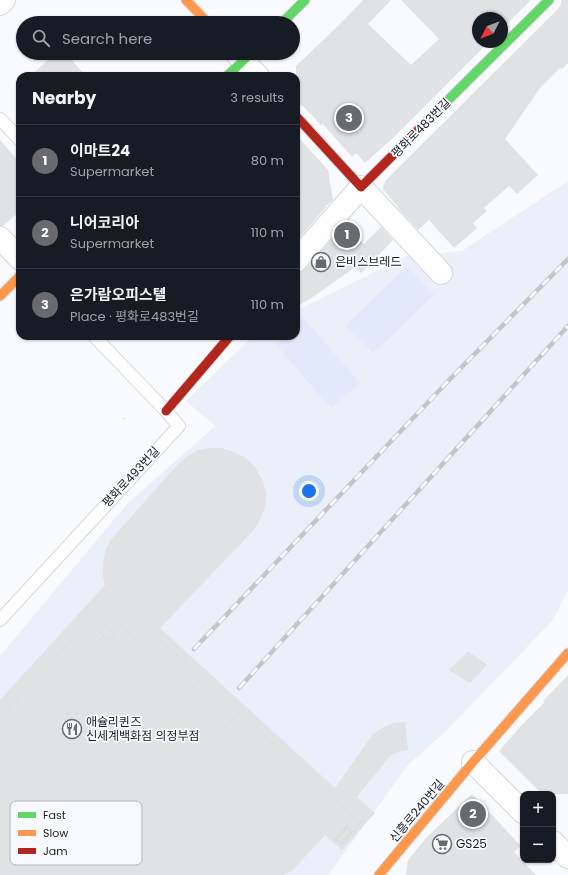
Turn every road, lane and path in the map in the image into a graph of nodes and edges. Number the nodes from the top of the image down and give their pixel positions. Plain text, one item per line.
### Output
1 (4, 0) edge
2 (186, 0) edge
3 (306, 0) edge
4 (549, 0) edge
5 (0, 4) edge
6 (201, 16) edge
7 (289, 16) edge
8 (239, 60) edge
9 (247, 60) edge
10 (230, 72) edge
11 (255, 72) edge
12 (0, 119) edge
13 (300, 120) edge
14 (16, 136) edge
15 (361, 187) junction
16 (0, 238) edge
17 (16, 255) edge
18 (300, 256) edge
19 (441, 273) dead end
20 (16, 280) edge
21 (0, 296) edge
22 (98, 340) edge
23 (227, 340) edge
24 (166, 411) junction
25 (0, 620) edge
26 (104, 636) junction
27 (568, 653) edge
28 (82, 661) dead end
29 (202, 678) junction
30 (238, 712) junction
31 (0, 718) edge
32 (158, 726) dead end
33 (195, 761) dead end
34 (473, 762) junction
35 (520, 809) edge
36 (348, 826) dead end
37 (556, 845) edge
38 (568, 858) edge
39 (379, 875) edge

1 - 5 street
2 - 6 street
3 - 7 street
4 - 15 street, 평화로483번길
8 - 10 street
9 - 11 street
12 - 14 lane
13 - 15 street
15 - 18 street
15 - 19 street
16 - 17 street
20 - 21 street
22 - 24 lane, 평화로493번길
23 - 24 street
24 - 25 lane, 평화로493번길
26 - 28 path
26 - 29 path, bridge
26 - 31 path
27 - 34 street, 신흥로240번길
29 - 30 path, bridge
29 - 32 path
30 - 33 path
30 - 36 path, bridge
34 - 35 street
34 - 39 street, 신흥로240번길
37 - 38 street

